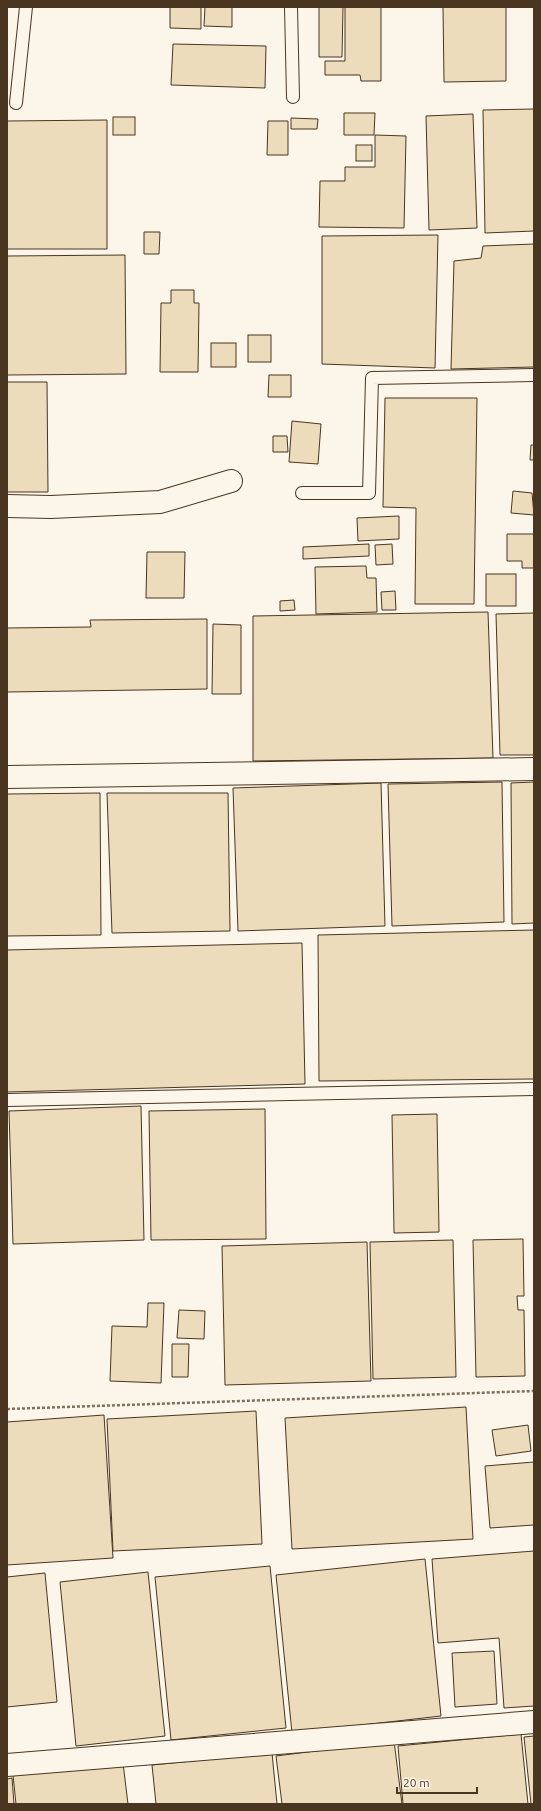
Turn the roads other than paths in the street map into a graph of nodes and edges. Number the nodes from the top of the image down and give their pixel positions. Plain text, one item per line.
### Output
1 (26, 7) edge
2 (291, 7) edge
3 (294, 97) dead end
4 (16, 103) dead end
5 (534, 375) edge
6 (231, 481) dead end
7 (302, 493) dead end
8 (7, 506) edge
9 (534, 769) edge
10 (7, 777) edge
11 (534, 1089) edge
12 (7, 1100) edge
13 (534, 1722) edge
14 (7, 1765) edge

1 - 4 lane
2 - 3 lane
5 - 7 lane
6 - 8 street
9 - 10 street
11 - 12 lane
13 - 14 street

